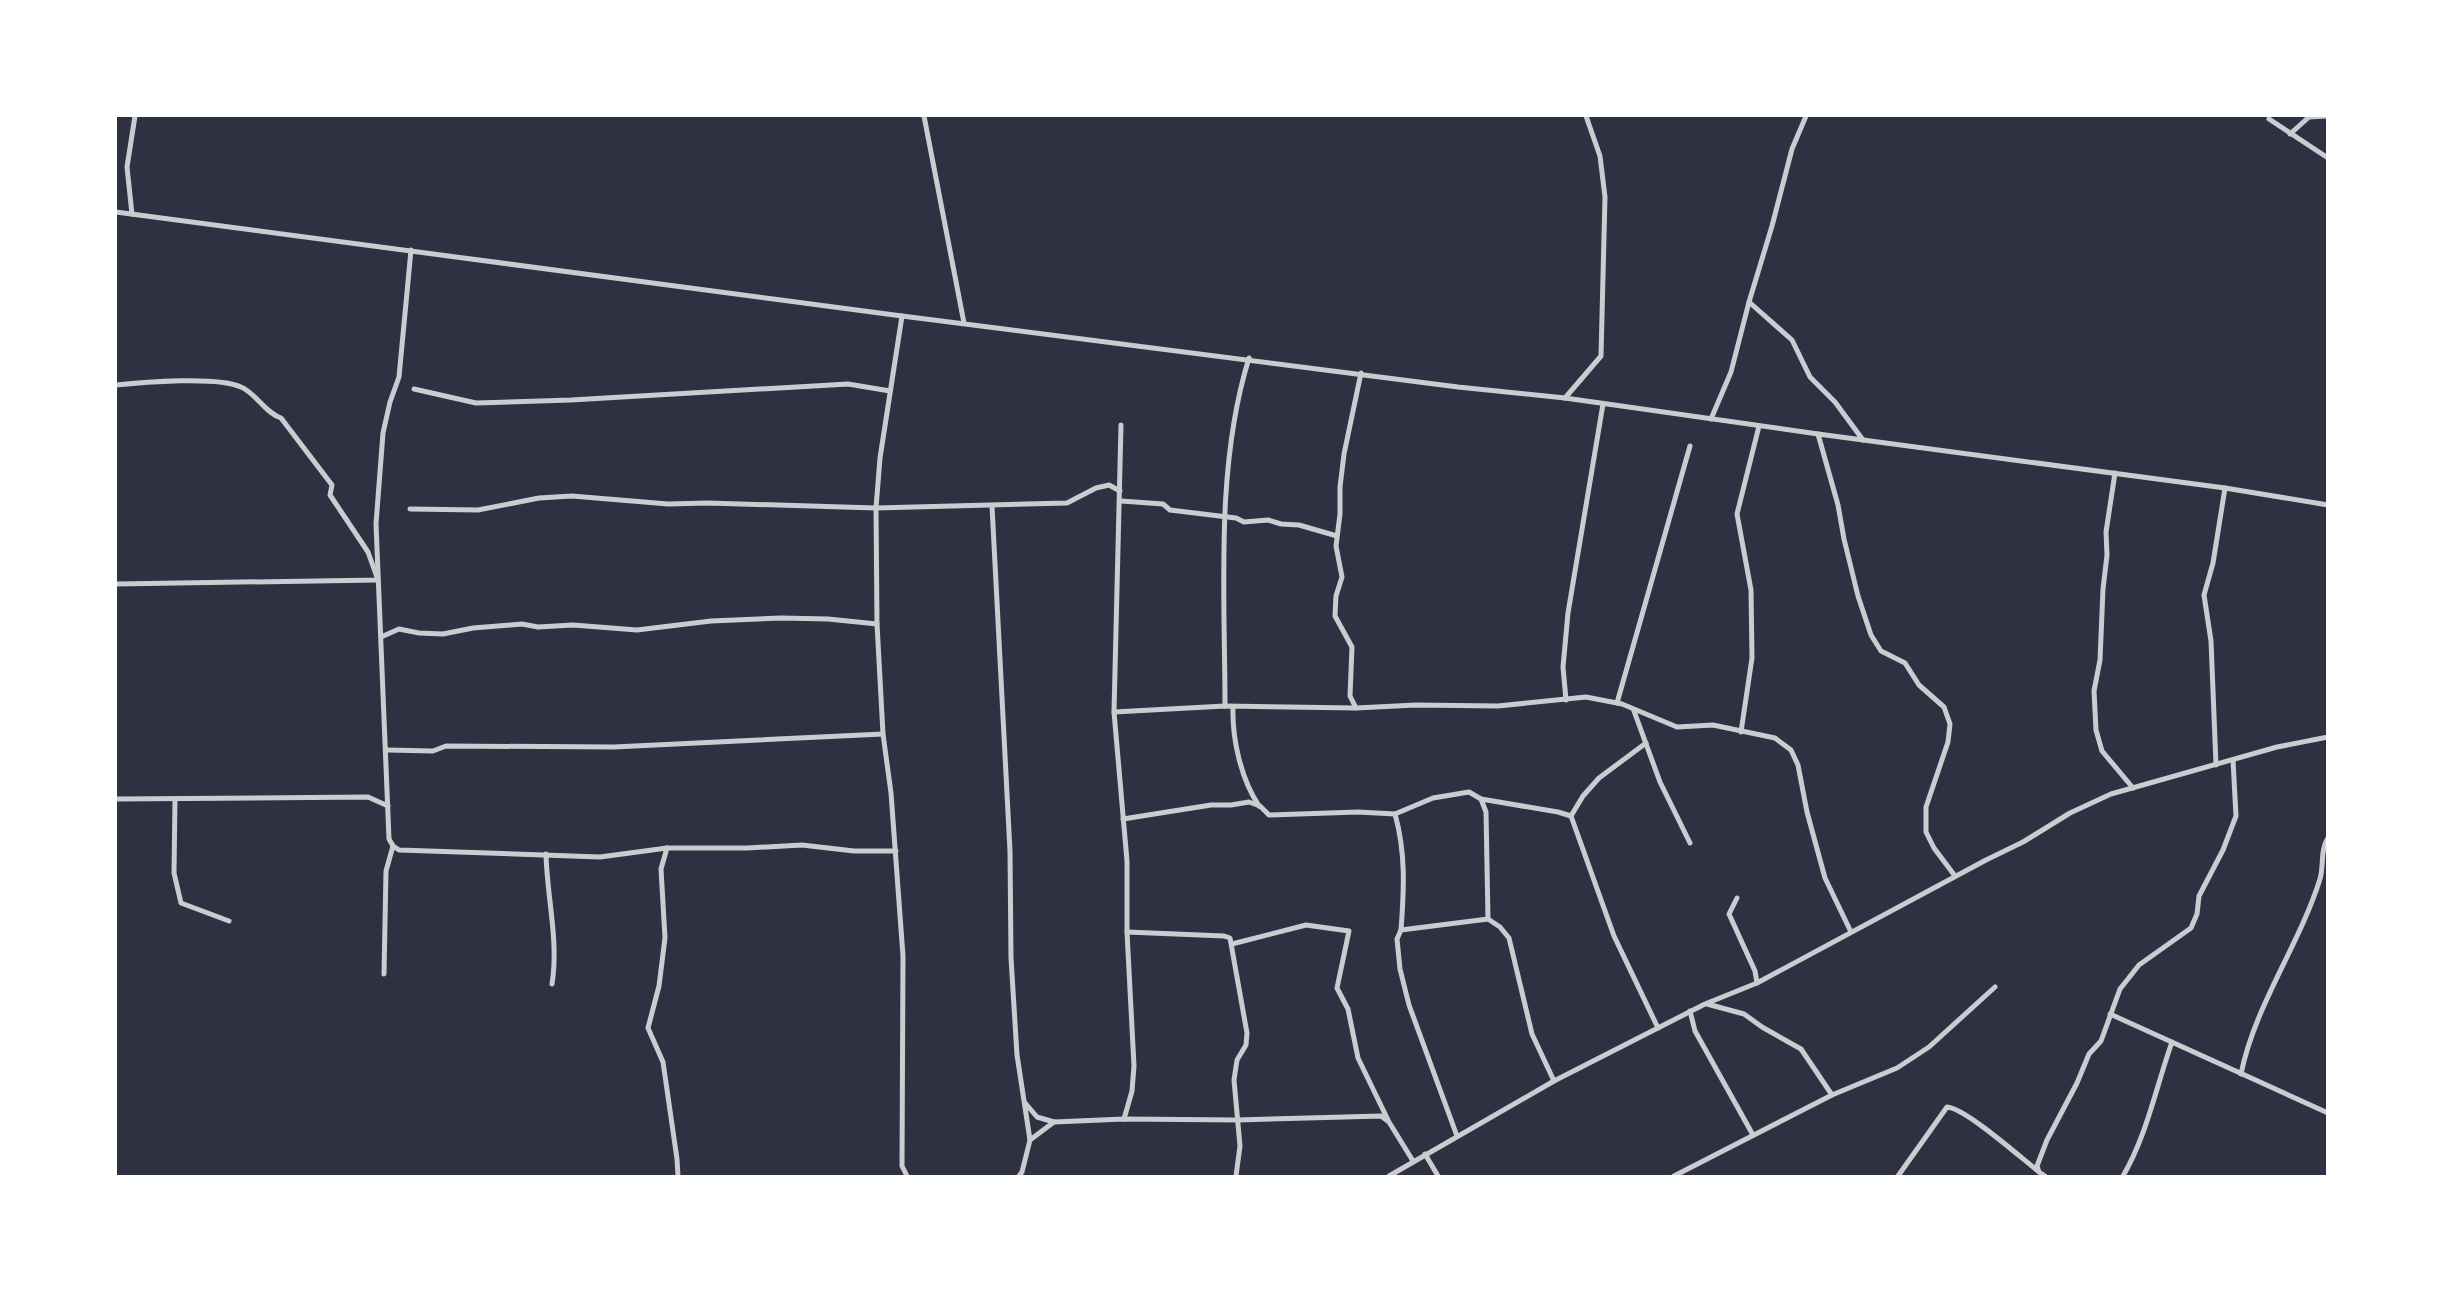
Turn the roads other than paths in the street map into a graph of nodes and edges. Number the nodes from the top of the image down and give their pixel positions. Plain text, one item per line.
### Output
1 (135, 116) edge
2 (924, 116) edge
3 (1586, 116) edge
4 (1806, 116) edge
5 (2328, 116) edge
6 (2270, 117) edge
7 (2290, 134) junction
8 (2328, 158) edge
9 (116, 212) edge
10 (132, 214) junction
11 (411, 249) junction
12 (1749, 302) junction
13 (902, 316) junction
14 (964, 323) junction
15 (1249, 358) junction
16 (1361, 373) junction
17 (116, 385) edge
18 (414, 389) dead end
19 (890, 391) junction
20 (1565, 398) junction
21 (1603, 404) junction
22 (1712, 420) junction
23 (1121, 425) dead end
24 (1759, 426) junction
25 (1818, 434) junction
26 (1863, 440) junction
27 (1690, 446) dead end
28 (2115, 473) junction
29 (2225, 488) junction
30 (1120, 491) junction
31 (1121, 501) junction
32 (2328, 505) edge
33 (992, 506) junction
34 (876, 508) junction
35 (410, 510) dead end
36 (1226, 518) junction
37 (1337, 536) junction
38 (378, 580) junction
39 (116, 584) edge
40 (878, 624) junction
41 (381, 637) junction
42 (1566, 700) junction
43 (1617, 703) junction
44 (1225, 706) junction
45 (1233, 707) junction
46 (1356, 708) junction
47 (1634, 711) junction
48 (1114, 712) junction
49 (1741, 732) junction
50 (883, 734) junction
51 (2328, 737) edge
52 (1646, 743) junction
53 (387, 750) junction
54 (2233, 760) junction
55 (2216, 765) junction
56 (2133, 788) junction
57 (1481, 799) junction
58 (116, 800) edge
59 (175, 800) junction
60 (388, 806) junction
61 (1260, 806) junction
62 (1395, 814) junction
63 (1571, 816) junction
64 (1124, 819) junction
65 (2328, 838) edge
66 (1689, 843) dead end
67 (393, 846) junction
68 (667, 848) junction
69 (896, 851) junction
70 (546, 854) junction
71 (1956, 876) junction
72 (1737, 898) dead end
73 (1488, 919) junction
74 (229, 921) dead end
75 (1401, 930) junction
76 (1126, 932) junction
77 (1851, 932) junction
78 (1232, 944) junction
79 (384, 974) dead end
80 (1757, 983) junction
81 (552, 984) dead end
82 (1995, 987) dead end
83 (1705, 1004) junction
84 (1690, 1011) junction
85 (2110, 1014) junction
86 (1658, 1028) junction
87 (2172, 1042) junction
88 (2241, 1074) junction
89 (1554, 1081) junction
90 (1832, 1095) junction
91 (1025, 1103) junction
92 (2328, 1113) edge
93 (1124, 1119) junction
94 (1238, 1120) junction
95 (1054, 1122) junction
96 (1389, 1122) junction
97 (1753, 1135) junction
98 (1457, 1136) junction
99 (1030, 1140) junction
100 (1425, 1154) junction
101 (1413, 1161) junction
102 (2039, 1172) junction
103 (678, 1176) edge
104 (907, 1176) edge
105 (1019, 1176) edge
106 (1236, 1176) edge
107 (1389, 1176) edge
108 (1438, 1176) edge
109 (1674, 1176) edge
110 (1898, 1176) edge
111 (2045, 1176) edge
112 (2123, 1176) edge

1 - 10 street
2 - 14 street
3 - 20 street
4 - 12 street
5 - 7 street
6 - 7 street
7 - 8 street
9 - 10 street
10 - 11 street
11 - 13 street
11 - 38 street
12 - 22 street
12 - 26 street
13 - 14 street
13 - 19 street
14 - 15 street
15 - 16 street
15 - 36 street
16 - 20 street
16 - 37 street
17 - 38 street
18 - 19 street
19 - 34 street
20 - 21 street
21 - 22 street
21 - 42 street
22 - 24 street
23 - 30 street
24 - 25 street
24 - 49 street
25 - 26 street
25 - 71 street
26 - 28 street
27 - 43 street
28 - 29 street
28 - 56 street
29 - 32 street
29 - 55 street
30 - 31 street
30 - 33 street
31 - 36 street
31 - 48 street
33 - 34 street
33 - 91 street
34 - 35 street
34 - 40 street
36 - 37 street
36 - 44 street
37 - 46 street
38 - 39 street
38 - 41 street
40 - 41 street
40 - 50 street
41 - 53 street
42 - 43 street
42 - 46 street
43 - 47 street
44 - 45 street
44 - 48 street
45 - 46 street
45 - 61 street
47 - 49 street
47 - 52 street
48 - 64 street
49 - 77 street
50 - 53 street
50 - 69 street
51 - 54 street
52 - 63 street
52 - 66 street
53 - 60 street
54 - 55 street
54 - 85 street
55 - 56 street
56 - 71 street
57 - 62 street
57 - 63 street
57 - 73 street
58 - 59 street
59 - 60 street
59 - 74 street
60 - 67 street
61 - 62 street
61 - 64 street
62 - 75 street
63 - 86 street
64 - 76 street
65 - 88 street
67 - 70 street
67 - 79 street
68 - 69 street
68 - 70 street
68 - 103 street
69 - 104 street
70 - 81 street
71 - 77 street
72 - 80 street
73 - 75 street
73 - 89 street
75 - 98 street
76 - 78 street
76 - 93 street
77 - 80 street
78 - 94 street
78 - 96 street
80 - 83 street
82 - 90 street
83 - 84 street
83 - 90 street
84 - 86 street
84 - 97 street
85 - 87 street
85 - 102 street
86 - 89 street
87 - 88 street
87 - 112 street
88 - 92 street
89 - 98 street
90 - 97 street
91 - 95 street
91 - 99 street
93 - 94 street
93 - 95 street
94 - 96 street
94 - 106 street
95 - 99 street
96 - 101 street
97 - 109 street
98 - 100 street
99 - 105 street
100 - 101 street
100 - 108 street
101 - 107 street
102 - 110 street
102 - 111 street

